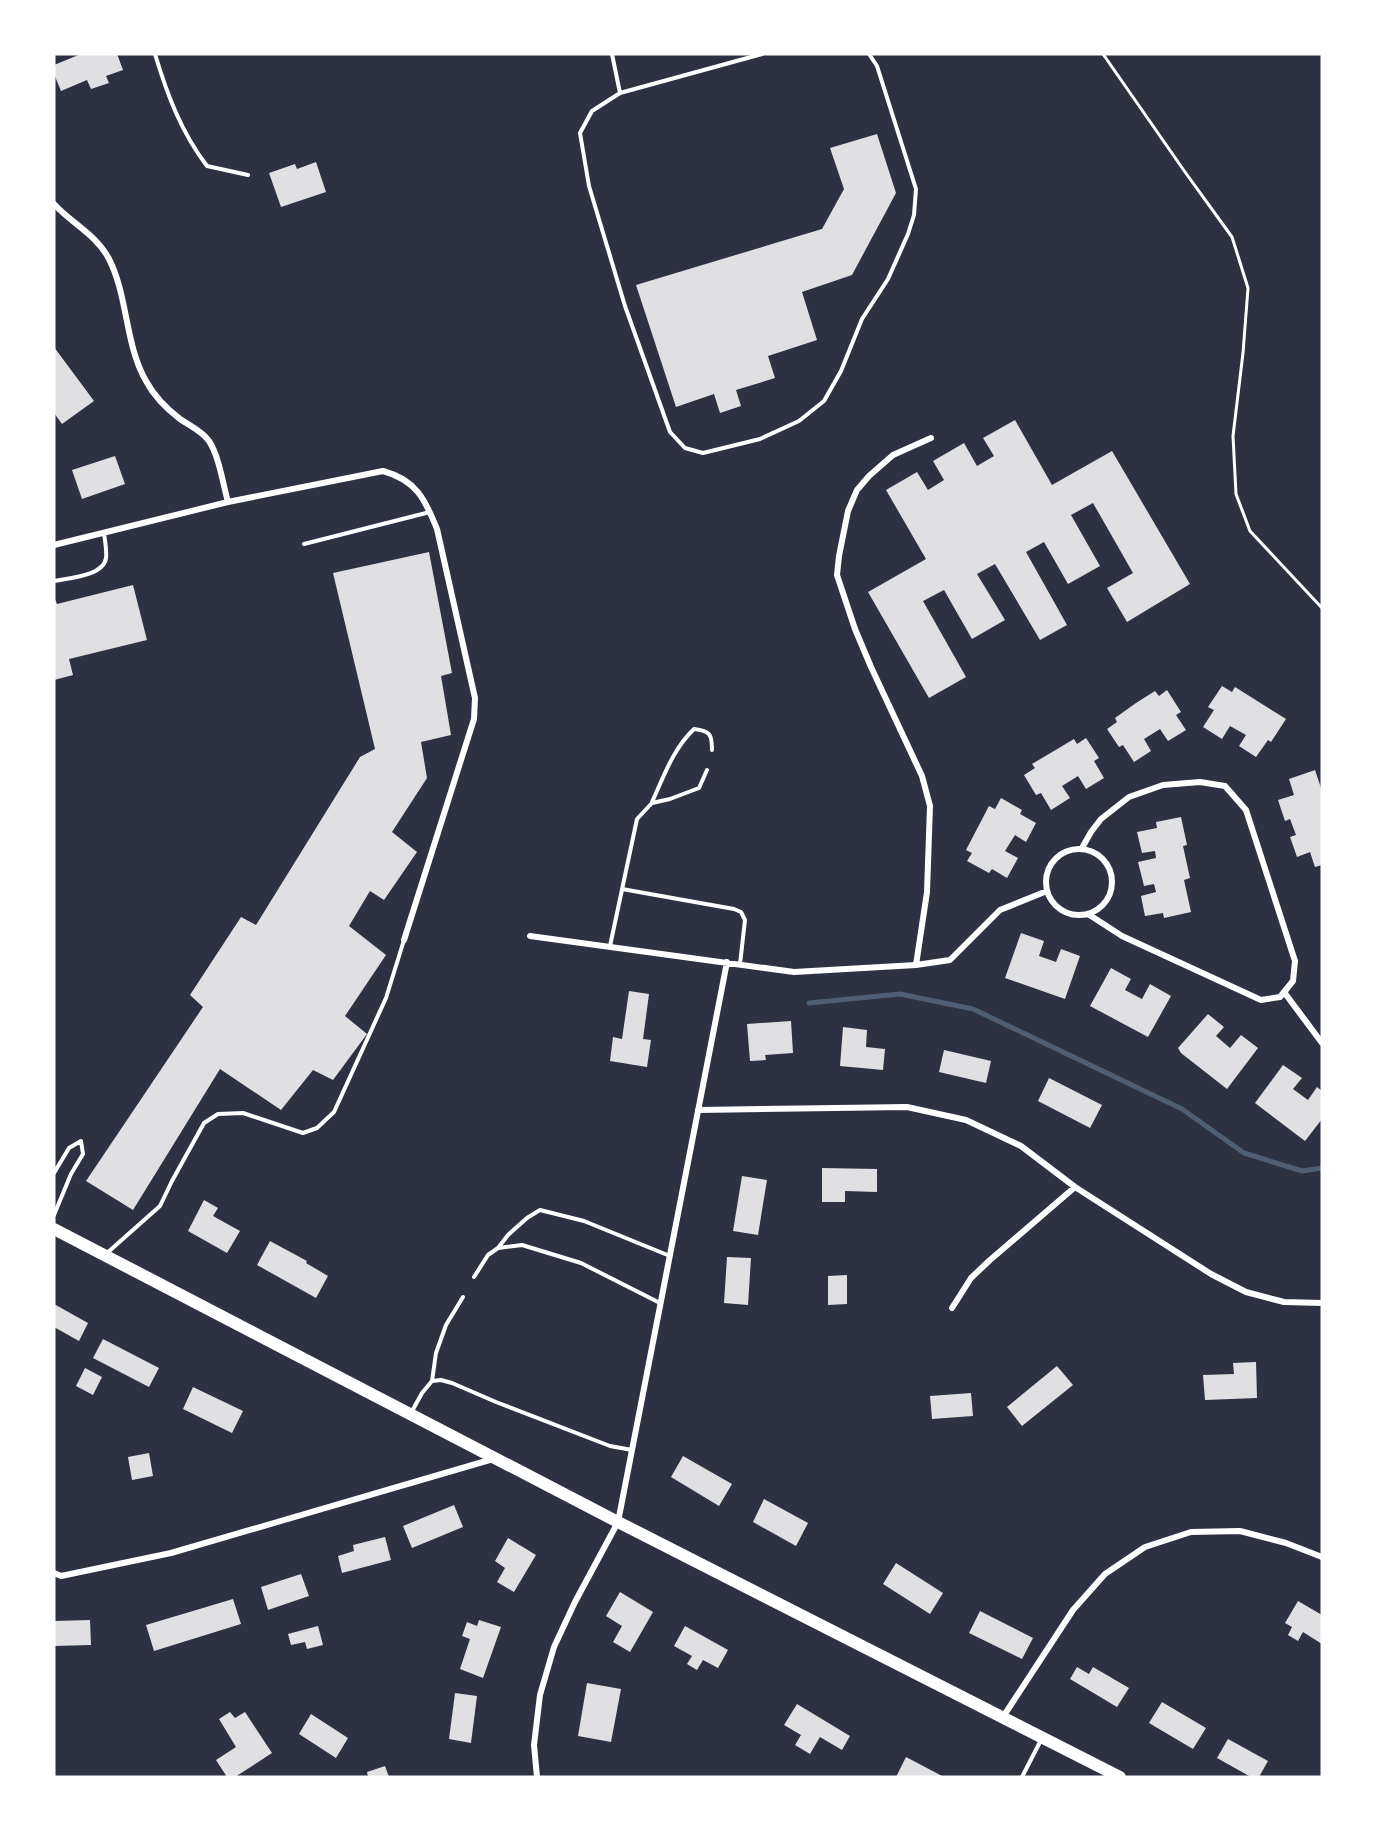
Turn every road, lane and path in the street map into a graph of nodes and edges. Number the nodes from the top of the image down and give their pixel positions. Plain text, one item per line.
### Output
1 (155, 54) edge
2 (612, 54) edge
3 (762, 54) edge
4 (869, 54) edge
5 (1103, 54) edge
6 (620, 93) junction
7 (248, 175) dead end
8 (54, 204) edge
9 (931, 438) dead end
10 (228, 502) junction
11 (430, 512) junction
12 (104, 533) junction
13 (304, 544) dead end
14 (54, 545) edge
15 (54, 581) edge
16 (1322, 608) edge
17 (712, 750) dead end
18 (707, 770) dead end
19 (652, 803) junction
20 (1082, 848) junction
21 (622, 889) junction
22 (1047, 891) junction
23 (1088, 914) junction
24 (530, 936) dead end
25 (404, 940) joint
26 (610, 946) junction
27 (727, 962) junction
28 (740, 964) junction
29 (916, 965) junction
30 (1284, 992) junction
31 (1322, 1043) edge
32 (698, 1110) junction
33 (54, 1173) edge
34 (1075, 1187) junction
35 (54, 1215) edge
36 (54, 1229) edge
37 (498, 1248) junction
38 (104, 1256) junction
39 (670, 1256) junction
40 (474, 1277) dead end
41 (463, 1297) dead end
42 (660, 1303) junction
43 (1322, 1303) edge
44 (952, 1308) dead end
45 (432, 1381) junction
46 (410, 1414) junction
47 (632, 1450) junction
48 (496, 1458) junction
49 (618, 1522) junction
50 (1322, 1557) edge
51 (54, 1573) edge
52 (1003, 1717) junction
53 (1043, 1737) junction
54 (537, 1777) edge
55 (1022, 1777) edge
56 (1120, 1777) edge

1 - 7 lane
2 - 6 lane
3 - 6 lane
4 - 6 lane
5 - 16 path
8 - 10 street
9 - 29 street
10 - 11 street
10 - 12 street
11 - 13 lane
11 - 25 street
12 - 14 street
12 - 15 lane
17 - 19 lane
18 - 19 lane
19 - 21 lane
20 - 22 street
20 - 23 street
20 - 30 street
21 - 26 lane
21 - 28 lane
22 - 23 street
22 - 29 street
23 - 30 street
24 - 26 street
25 - 38 lane
26 - 27 street
27 - 28 street
27 - 32 street
28 - 29 street
30 - 31 street
32 - 34 street
32 - 39 street
33 - 35 lane
34 - 43 street
34 - 44 street
36 - 38 main road
37 - 39 lane
37 - 40 lane
37 - 42 lane
38 - 46 main road
39 - 42 street
41 - 45 lane
42 - 47 street
45 - 46 lane
45 - 47 lane
46 - 48 main road
47 - 49 street
48 - 49 main road
48 - 51 street
49 - 52 main road
49 - 54 street
50 - 52 street
52 - 53 main road
53 - 55 lane
53 - 56 main road

